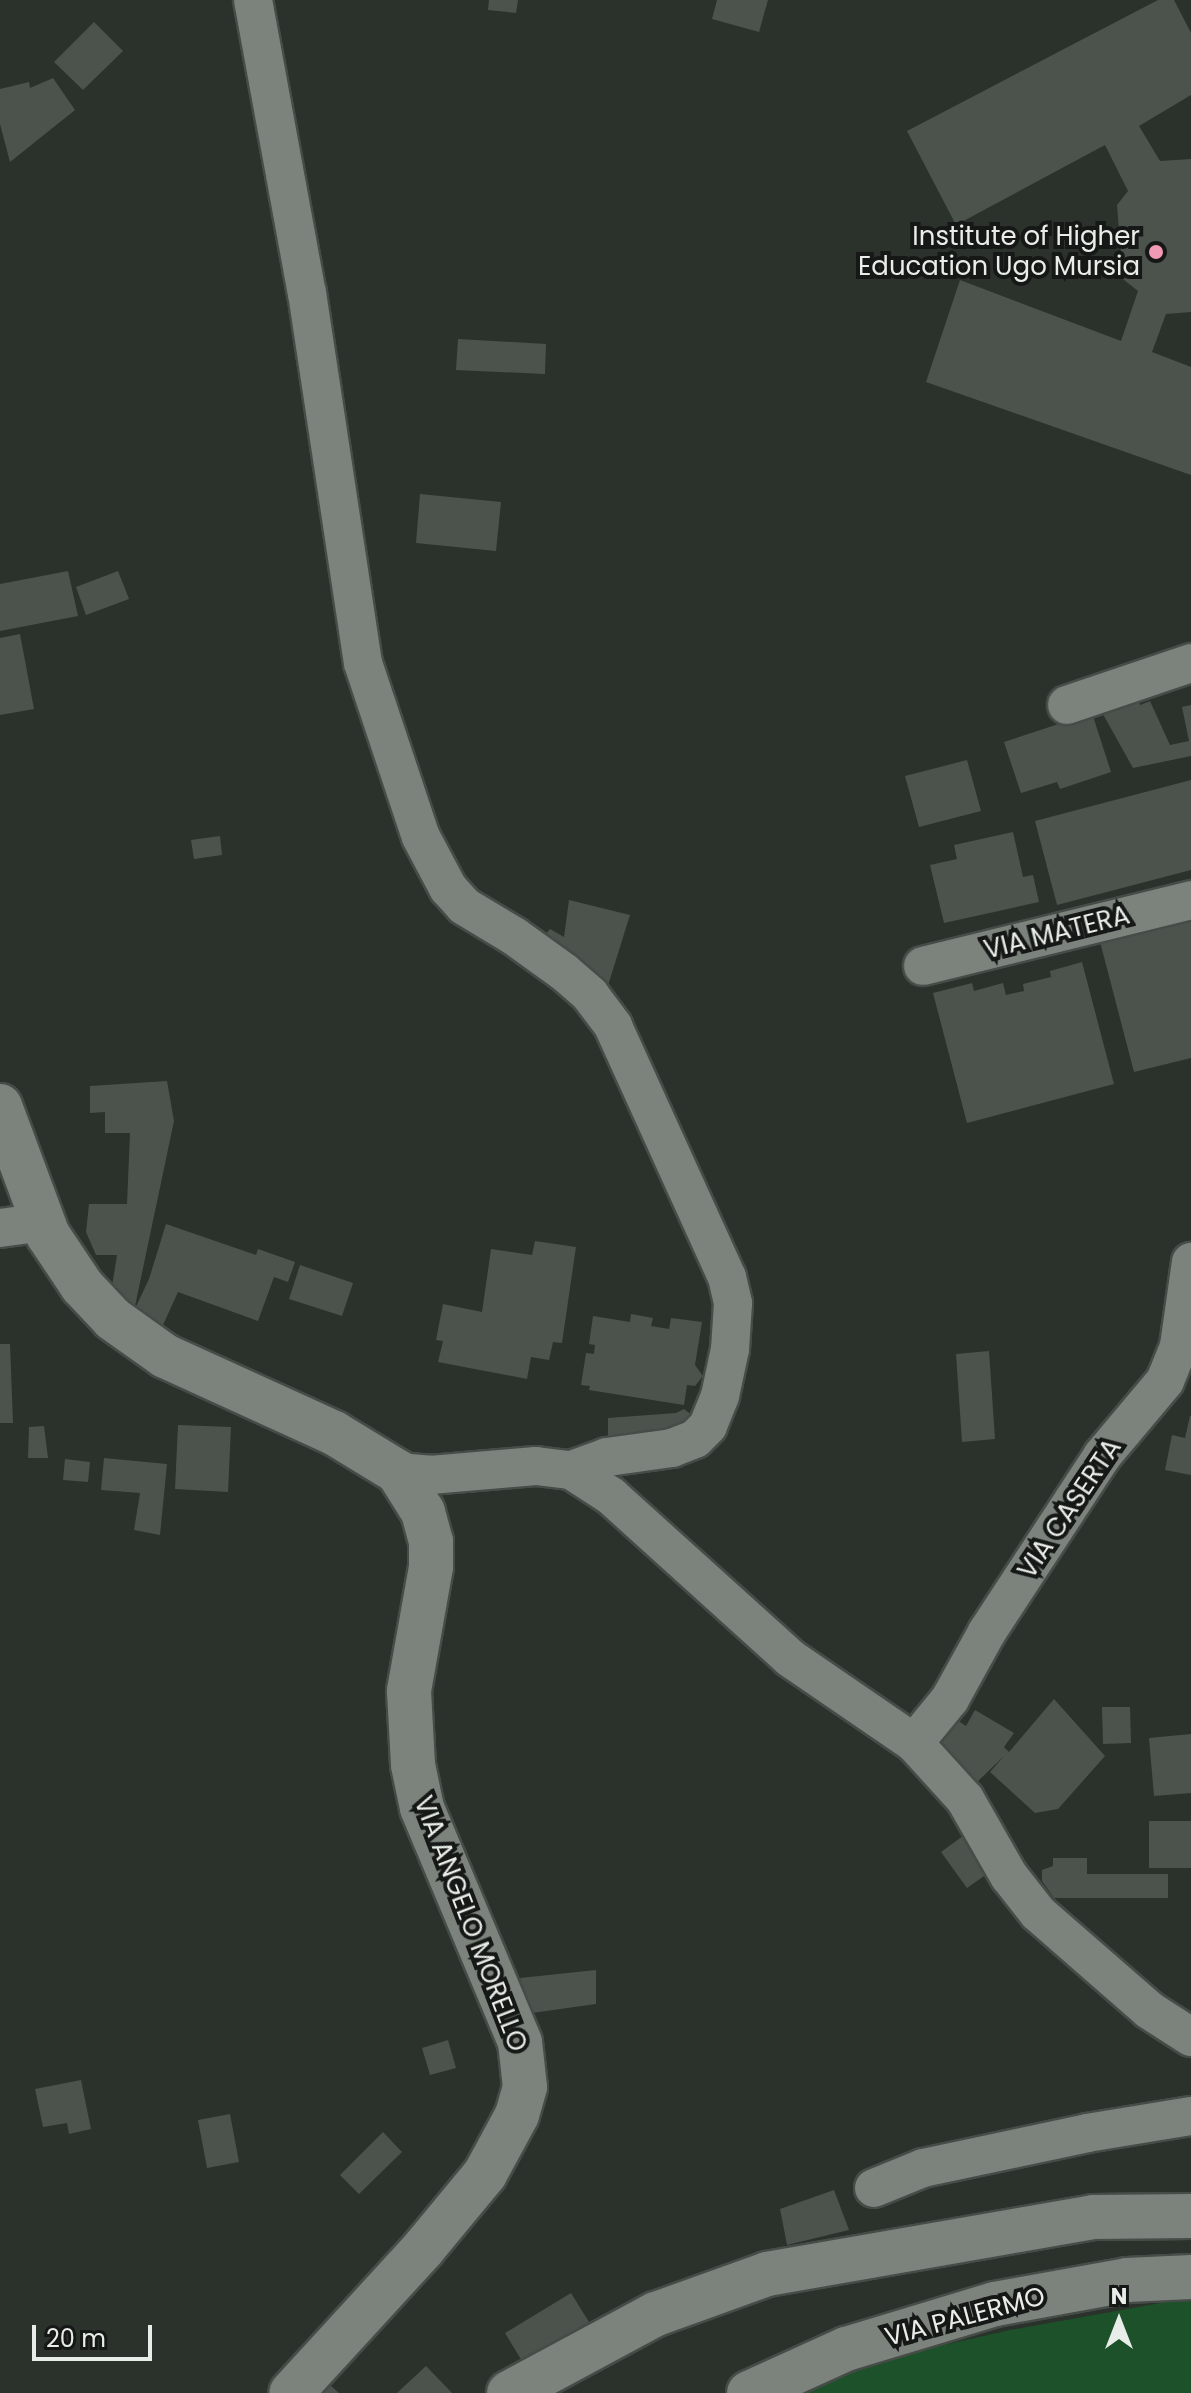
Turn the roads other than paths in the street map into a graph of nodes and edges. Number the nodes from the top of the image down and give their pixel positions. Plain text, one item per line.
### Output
1 (253, 0) edge
2 (1191, 663) edge
3 (1067, 705) dead end
4 (1191, 900) edge
5 (923, 966) dead end
6 (0, 1106) edge
7 (43, 1222) junction
8 (0, 1228) edge
9 (1191, 1262) edge
10 (571, 1470) junction
11 (398, 1472) junction
12 (914, 1743) junction
13 (1191, 2037) edge
14 (1191, 2116) edge
15 (874, 2188) dead end
16 (1191, 2216) edge
17 (1191, 2277) edge
18 (291, 2393) edge
19 (509, 2393) edge
20 (749, 2393) edge

1 - 10 street
2 - 3 street
4 - 5 street, VIA MATERA
6 - 7 street, VIA ANGELO MORELLO
7 - 8 street
7 - 11 street, VIA ANGELO MORELLO
9 - 12 street, VIA CASERTA
10 - 11 street
10 - 12 street
11 - 18 street, VIA ANGELO MORELLO
12 - 13 street
14 - 15 street
16 - 19 street
17 - 20 street, VIA PALERMO

